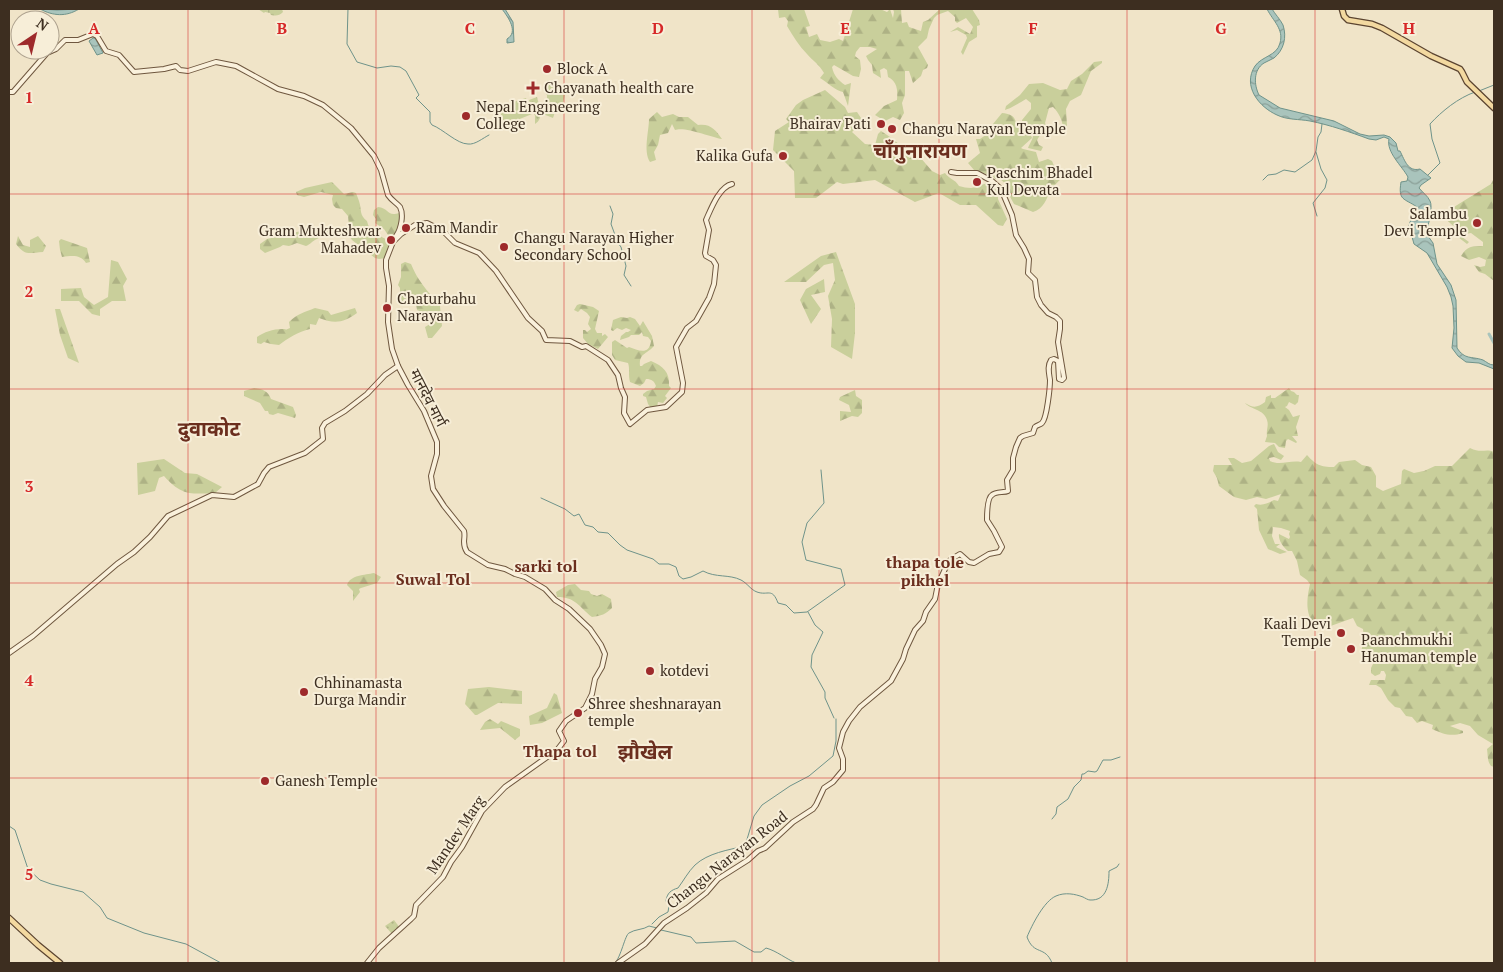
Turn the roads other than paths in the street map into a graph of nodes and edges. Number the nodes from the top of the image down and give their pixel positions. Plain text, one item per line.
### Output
1 (1342, 9) edge
2 (9, 92) edge
3 (1494, 108) edge
4 (951, 172) dead end
5 (732, 184) dead end
6 (393, 242) junction
7 (398, 366) junction
8 (9, 653) edge
9 (585, 708) joint
10 (9, 918) edge
11 (60, 963) edge
12 (367, 963) edge
13 (618, 963) edge

1 - 3 main road
2 - 6 main road
4 - 13 main road, Changu Narayan Road
5 - 6 main road
6 - 7 main road
7 - 8 main road
7 - 9 main road, मानदेव मार्ग
9 - 12 main road, Mandev Marg
10 - 11 main road

